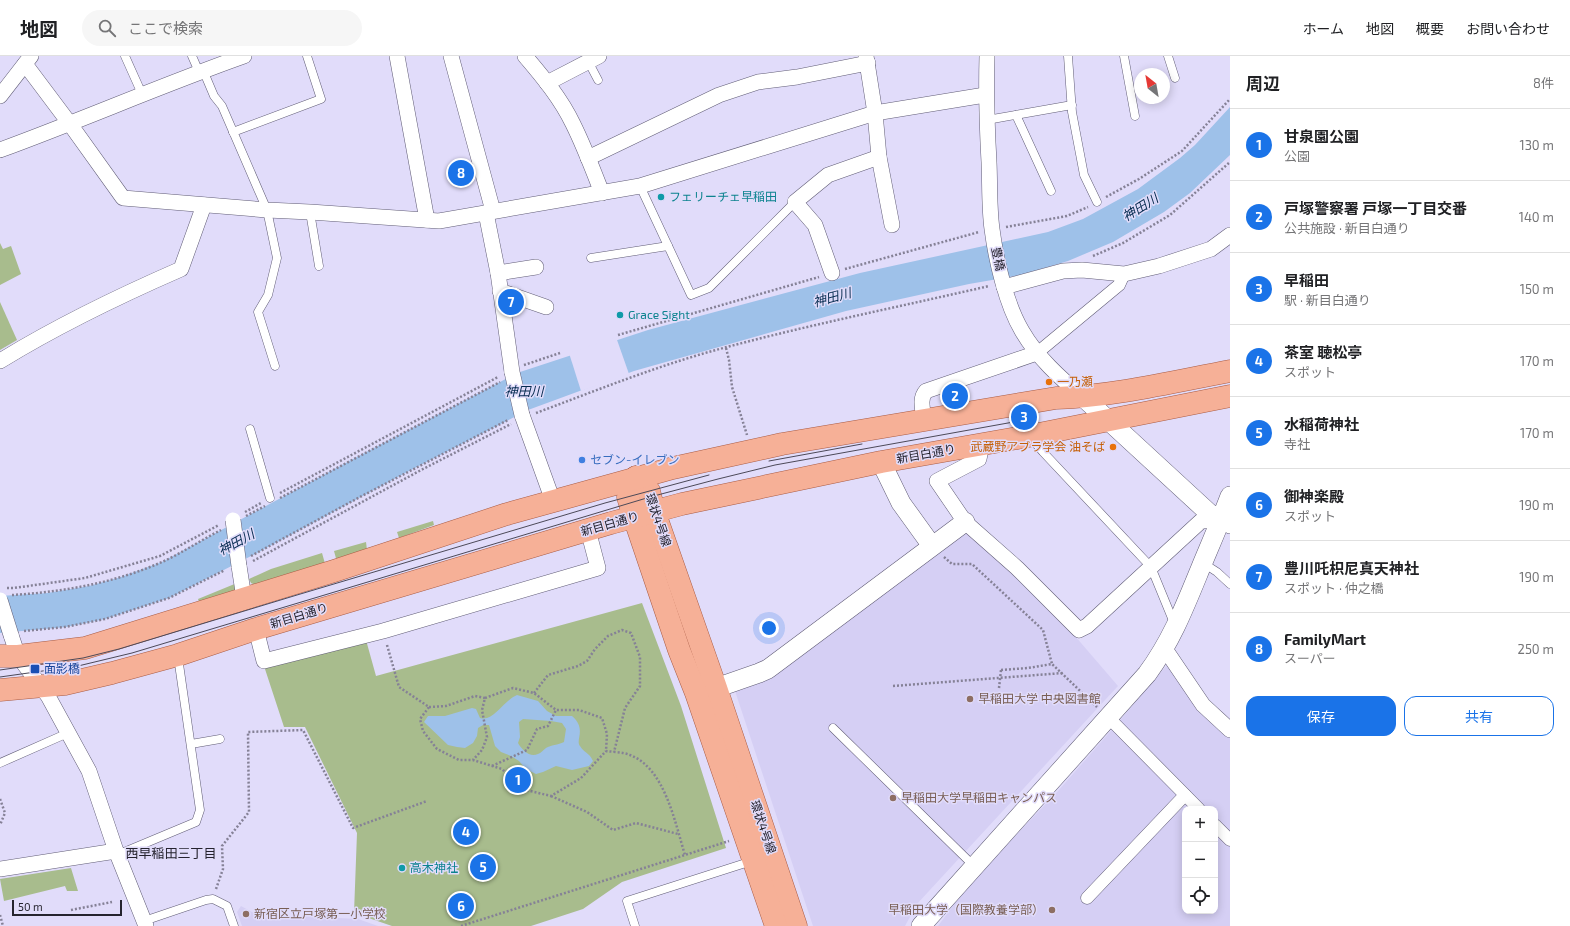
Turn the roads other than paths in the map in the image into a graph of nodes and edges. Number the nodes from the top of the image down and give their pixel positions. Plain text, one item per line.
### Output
1 (125, 56) edge
2 (192, 56) edge
3 (244, 56) edge
4 (307, 56) edge
5 (397, 56) edge
6 (451, 56) edge
7 (525, 56) edge
8 (986, 56) edge
9 (1068, 56) edge
10 (1124, 56) edge
11 (1168, 56) edge
12 (30, 58) edge
13 (586, 60) edge
14 (867, 60) edge
15 (201, 71) junction
16 (1175, 78) dead end
17 (598, 80) dead end
18 (546, 82) junction
19 (142, 94) junction
20 (985, 95) junction
21 (0, 96) edge
22 (1072, 105) junction
23 (874, 113) junction
24 (1016, 115) junction
25 (1135, 116) dead end
26 (987, 120) junction
27 (70, 124) junction
28 (233, 132) junction
29 (0, 150) edge
30 (879, 157) junction
31 (588, 158) junction
32 (640, 186) junction
33 (1051, 191) dead end
34 (602, 193) junction
35 (795, 202) junction
36 (1097, 202) road end
37 (204, 205) junction
38 (267, 210) junction
39 (310, 212) junction
40 (489, 212) junction
41 (427, 220) junction
42 (892, 225) dead end
43 (1230, 235) edge
44 (668, 246) junction
45 (591, 258) dead end
46 (318, 266) dead end
47 (536, 267) dead end
48 (498, 273) junction
49 (832, 273) road end
50 (1124, 274) junction
51 (1003, 283) junction
52 (500, 291) junction
53 (546, 307) dead end
54 (1037, 353) junction
55 (0, 361) edge
56 (275, 366) dead end
57 (1230, 371) edge
58 (1230, 396) edge
59 (1083, 397) junction
60 (924, 419) junction
61 (1109, 421) junction
62 (250, 429) dead end
63 (1029, 436) junction
64 (982, 444) junction
65 (881, 462) junction
66 (636, 477) junction
67 (1230, 496) edge
68 (270, 498) road end
69 (552, 501) junction
70 (644, 514) junction
71 (233, 519) road end
72 (965, 522) junction
73 (1226, 523) edge
74 (588, 530) junction
75 (932, 546) junction
76 (1203, 564) junction
77 (1151, 567) junction
78 (1230, 584) edge
79 (244, 598) junction
80 (0, 600) edge
81 (1176, 628) junction
82 (256, 629) junction
83 (1165, 649) junction
84 (178, 655) junction
85 (9, 656) edge
86 (41, 686) junction
87 (716, 688) junction
88 (0, 690) edge
89 (1108, 717) junction
90 (833, 728) dead end
91 (1230, 730) edge
92 (68, 733) junction
93 (220, 738) dead end
94 (191, 744) junction
95 (0, 763) edge
96 (1185, 795) junction
97 (1196, 806) edge
98 (1218, 828) edge
99 (1230, 840) edge
100 (116, 853) junction
101 (763, 857) junction
102 (974, 866) junction
103 (0, 870) edge
104 (1087, 898) dead end
105 (145, 923) edge
106 (234, 926) edge
107 (635, 926) edge
108 (776, 926) edge
109 (796, 926) edge
110 (921, 926) edge

1 - 19 lane
2 - 15 lane
3 - 15 street
4 - 28 lane
5 - 41 street
6 - 40 street
7 - 18 street
8 - 20 street, 豊橋
9 - 22 lane
10 - 25 lane
11 - 16 lane
12 - 21 street
12 - 27 street
13 - 17 lane
13 - 18 street
14 - 23 street
14 - 31 street
15 - 19 street
15 - 28 lane
18 - 31 street
19 - 27 street
20 - 23 street
20 - 26 street, 豊橋
22 - 24 lane
22 - 36 lane
23 - 30 street
23 - 32 street
24 - 26 lane
24 - 33 lane
26 - 51 street, 豊橋
27 - 29 street
27 - 37 street
28 - 38 lane
30 - 35 street
30 - 42 street
31 - 34 street
32 - 34 street
32 - 44 lane
34 - 40 street
35 - 44 lane
35 - 49 street
37 - 38 street
37 - 55 street
38 - 39 street
38 - 56 lane
39 - 41 street
39 - 46 lane
40 - 41 street
40 - 48 street
43 - 50 street
44 - 45 lane
47 - 48 street
48 - 52 street
50 - 51 street
50 - 54 street
51 - 54 street, 豊橋
52 - 53 street
52 - 69 street, bridge
54 - 59 street, 豊橋
54 - 60 street
57 - 59 main road
58 - 61 main road, 新目白通り
59 - 60 main road
59 - 61 street
60 - 66 main road
61 - 63 main road, 新目白通り
61 - 73 street
62 - 68 lane
63 - 64 main road, 新目白通り
63 - 77 lane
64 - 65 main road, 新目白通り
64 - 72 street
65 - 70 main road, 新目白通り
65 - 75 street
66 - 69 main road
66 - 70 main road, 環状4号線
67 - 73 street
69 - 79 main road
70 - 74 main road, 新目白通り
70 - 87 main road, 環状4号線
70 - 101 main road, 環状4号線
71 - 79 street, bridge
72 - 75 street
72 - 77 street
73 - 76 street
73 - 77 street
74 - 82 main road, 新目白通り
74 - 82 street
75 - 87 street
76 - 78 lane
76 - 81 street
77 - 81 lane
79 - 85 main road
80 - 85 street, bridge
81 - 83 street
82 - 84 main road, 新目白通り
83 - 89 street
83 - 91 street
84 - 86 main road, 新目白通り
84 - 94 lane
85 - 86 street
86 - 88 main road, 新目白通り
86 - 92 street
87 - 101 main road, 環状4号線
89 - 96 street
89 - 102 street
90 - 102 lane
92 - 95 lane
92 - 100 street
93 - 94 lane
94 - 100 lane
96 - 97 street
96 - 104 street
98 - 99 street
100 - 103 street
100 - 105 street
101 - 107 lane
101 - 108 main road, 環状4号線
101 - 109 main road, 環状4号線
102 - 110 street
105 - 106 lane

